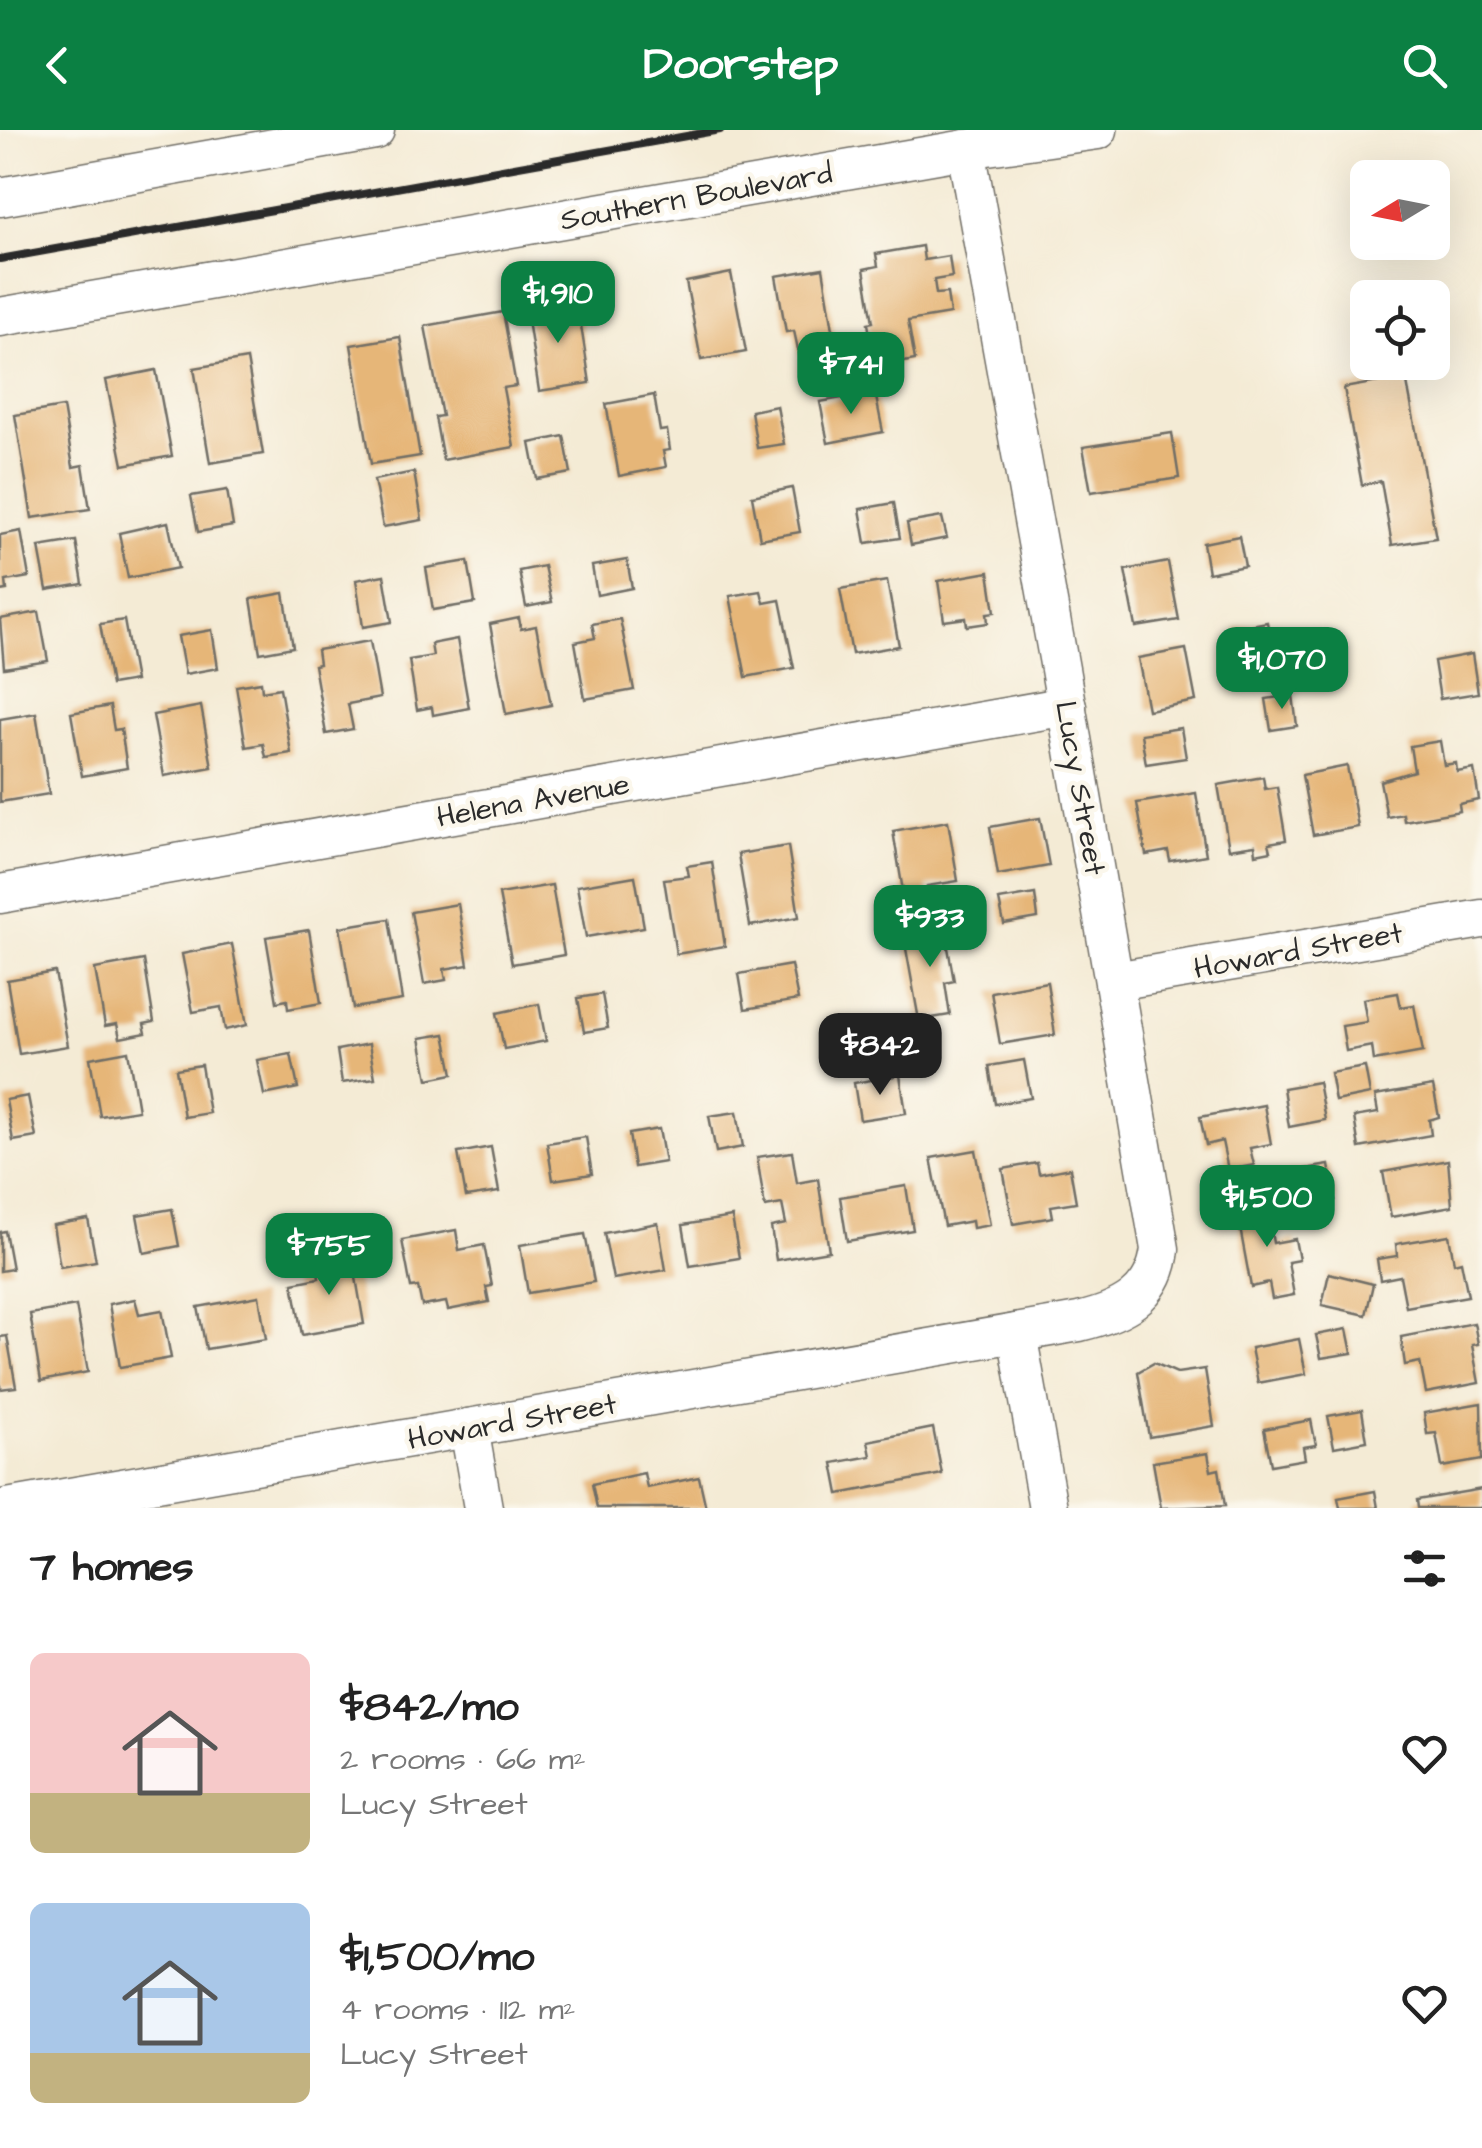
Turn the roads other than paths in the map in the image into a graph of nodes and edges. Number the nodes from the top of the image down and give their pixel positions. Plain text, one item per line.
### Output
1 (375, 130) edge
2 (1098, 130) edge
3 (200, 146) edge
4 (966, 149) junction
5 (0, 197) edge
6 (0, 318) edge
7 (1067, 706) junction
8 (0, 894) edge
9 (1482, 919) edge
10 (1114, 981) junction
11 (1018, 1333) junction
12 (469, 1428) junction
13 (7, 1508) edge
14 (482, 1508) edge
15 (1048, 1508) edge

1 - 3 street
2 - 4 street, Southern Boulevard
3 - 5 street
4 - 6 street, Southern Boulevard
4 - 7 street, Lucy Street
7 - 8 street, Helena Avenue
7 - 10 street, Lucy Street
9 - 10 street, Howard Street
10 - 11 street, Lucy Street
11 - 12 street, Howard Street
11 - 15 street
12 - 13 street, Howard Street
12 - 14 street

